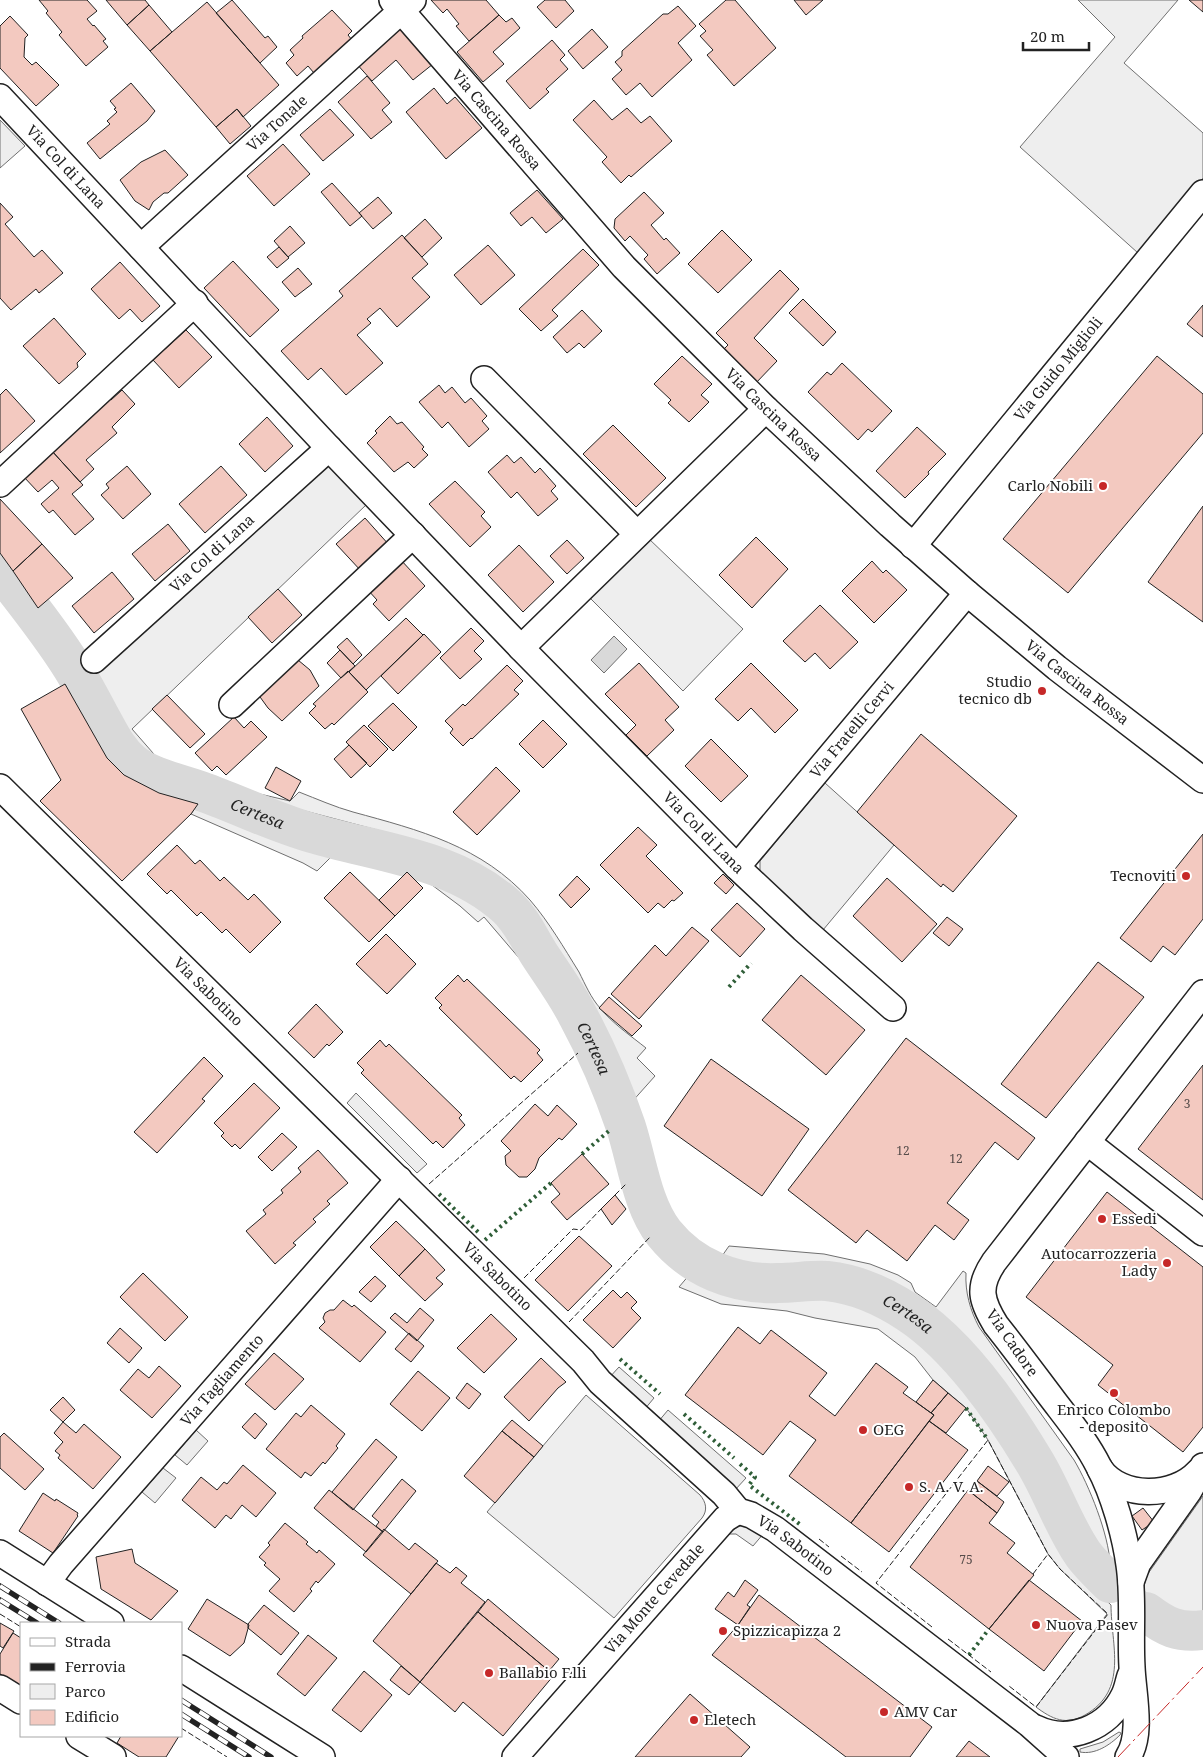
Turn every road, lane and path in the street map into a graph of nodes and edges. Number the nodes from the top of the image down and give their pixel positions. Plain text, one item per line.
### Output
1 (402, 4) edge
2 (0, 97) edge
3 (1203, 193) edge
4 (141, 247) junction
5 (195, 304) junction
6 (484, 379) dead end
7 (766, 409) junction
8 (330, 448) junction
9 (0, 484) edge
10 (638, 534) junction
11 (412, 535) junction
12 (913, 546) junction
13 (967, 593) junction
14 (521, 648) junction
15 (94, 660) dead end
16 (232, 705) dead end
17 (1203, 780) edge
18 (0, 787) edge
19 (737, 867) junction
20 (1203, 993) edge
21 (893, 1008) dead end
22 (1087, 1142) junction
23 (399, 1179) junction
24 (1203, 1233) edge
25 (1203, 1466) edge
26 (1100, 1469) junction
27 (738, 1511) junction
28 (0, 1553) edge
29 (1132, 1573) junction
30 (47, 1583) junction
31 (109, 1622) edge
32 (1132, 1667) junction
33 (182, 1669) edge
34 (0, 1688) edge
35 (20, 1700) edge
36 (1029, 1724) junction
37 (81, 1737) edge
38 (113, 1757) edge
39 (322, 1757) edge
40 (515, 1757) edge
41 (1066, 1757) edge
42 (1128, 1757) edge

1 - 4 street, Via Tonale
1 - 7 street, Via Cascina Rossa
2 - 4 street, Via Col di Lana
3 - 12 street, Via Guido Miglioli
4 - 5 street, Via Col di Lana
5 - 8 street, Via Col di Lana
5 - 9 street
6 - 10 street
7 - 10 street
7 - 12 street, Via Cascina Rossa
8 - 11 street, Via Col di Lana
8 - 15 street, Via Col di Lana
10 - 14 street
11 - 14 street, Via Col di Lana
11 - 16 street
12 - 13 street, Via Cascina Rossa
13 - 17 street, Via Cascina Rossa
13 - 19 street, Via Fratelli Cervi
14 - 19 street, Via Col di Lana
18 - 23 street, Via Sabotino
19 - 21 street, Via Col di Lana
20 - 22 street, Via Cadore
22 - 24 street
22 - 26 street, Via Cadore
23 - 27 street, Via Sabotino
23 - 30 street, Via Tagliamento
25 - 26 street, Via Cadore
25 - 29 street
26 - 29 street, Via Cadore
27 - 36 street, Via Sabotino
27 - 40 street, Via Monte Cevedale
28 - 30 street
29 - 32 street, Via Cadore
30 - 31 street
32 - 36 street, Via Cadore
32 - 42 street, Via Cadore
33 - 39 street
34 - 35 street
36 - 41 street
37 - 38 street

